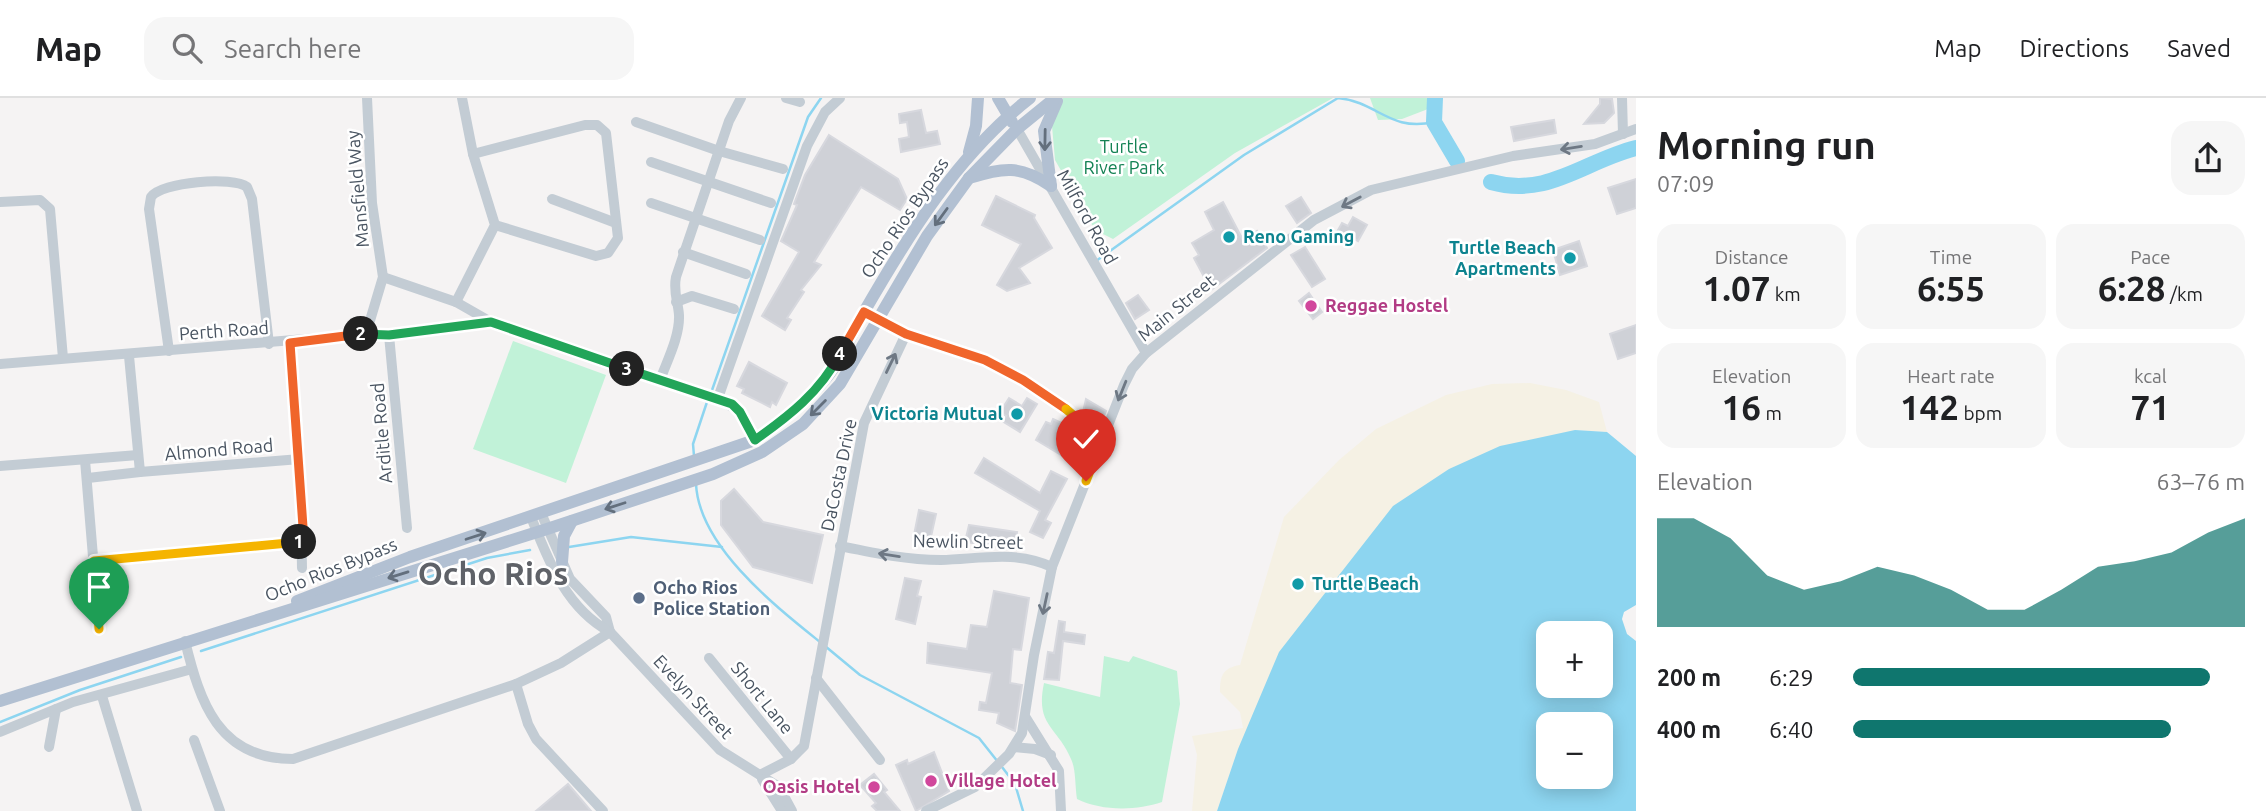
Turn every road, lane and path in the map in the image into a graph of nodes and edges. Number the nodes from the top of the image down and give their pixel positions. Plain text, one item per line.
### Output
1 (367, 98) edge
2 (462, 98) edge
3 (741, 98) edge
4 (786, 98) edge
5 (840, 98) edge
6 (978, 98) edge
7 (998, 98) edge
8 (1030, 98) edge
9 (1058, 98) edge
10 (1622, 98) edge
11 (800, 102) dead end
12 (1008, 115) junction
13 (636, 122) dead end
14 (1017, 129) junction
15 (1636, 129) edge
16 (1623, 134) junction
17 (719, 151) junction
18 (473, 155) junction
19 (964, 161) junction
20 (651, 162) dead end
21 (783, 169) dead end
22 (969, 178) junction
23 (708, 181) junction
24 (1051, 186) junction
25 (552, 199) dead end
26 (0, 202) edge
27 (651, 203) dead end
28 (772, 203) dead end
29 (695, 217) junction
30 (615, 223) junction
31 (495, 225) junction
32 (760, 240) dead end
33 (683, 252) junction
34 (746, 274) dead end
35 (383, 277) junction
36 (456, 302) junction
37 (676, 302) junction
38 (734, 309) dead end
39 (864, 312) junction
40 (878, 320) junction
41 (491, 322) junction
42 (366, 334) junction
43 (906, 334) junction
44 (389, 335) junction
45 (290, 343) junction
46 (269, 344) junction
47 (169, 351) junction
48 (1146, 353) junction
49 (129, 356) junction
50 (63, 358) junction
51 (0, 365) edge
52 (660, 380) junction
53 (714, 397) junction
54 (755, 440) junction
55 (1102, 440) junction
56 (138, 455) junction
57 (300, 459) junction
58 (85, 460) junction
59 (0, 466) edge
60 (140, 472) junction
61 (88, 478) junction
62 (536, 515) junction
63 (572, 521) junction
64 (407, 528) dead end
65 (542, 531) junction
66 (304, 541) junction
67 (840, 546) junction
68 (94, 561) junction
69 (562, 562) junction
70 (1052, 567) junction
71 (302, 568) dead end
72 (252, 621) junction
73 (99, 629) dead end
74 (610, 632) junction
75 (185, 641) junction
76 (709, 658) dead end
77 (192, 669) junction
78 (816, 678) junction
79 (516, 684) junction
80 (102, 696) junction
81 (0, 701) edge
82 (56, 709) junction
83 (1026, 718) junction
84 (0, 732) edge
85 (194, 740) dead end
86 (49, 747) dead end
87 (1012, 750) junction
88 (1051, 756) junction
89 (791, 759) junction
90 (880, 760) dead end
91 (760, 775) junction
92 (137, 811) edge
93 (220, 811) edge
94 (603, 811) edge
95 (782, 811) edge
96 (792, 811) edge
97 (926, 811) edge
98 (1061, 811) edge

1 - 35 street, Mansfield Way
2 - 18 street
3 - 17 street
4 - 11 street
5 - 53 street
6 - 19 main road
7 - 12 main road, Milford Road
8 - 12 main road, Ocho Rios Bypass
9 - 14 main road, Ocho Rios Bypass
9 -> 24 main road
10 - 16 street
12 - 14 main road, Milford Road
12 - 19 main road, Ocho Rios Bypass
13 - 17 street
14 - 22 main road, Ocho Rios Bypass
14 - 24 street, Milford Road
15 - 16 street, Main Street
16 -> 48 street, Main Street
17 - 21 street
17 - 23 street
18 - 30 street
18 - 31 street
19 - 39 main road, Ocho Rios Bypass
20 - 23 street
22 - 24 main road
22 -> 40 main road, Ocho Rios Bypass
23 - 28 street
23 - 29 street
24 - 48 street, Milford Road
25 - 30 street
26 - 50 street
27 - 29 street
29 - 32 street
29 - 33 street
30 - 31 street
31 - 36 street
33 - 34 street
33 - 37 street
35 - 36 street
35 - 42 street, Mansfield Way
36 - 41 street
37 - 38 street
37 - 52 street
39 - 40 street
39 - 54 main road, Ocho Rios Bypass
40 - 43 street
40 -> 63 main road, Ocho Rios Bypass
41 - 44 street, Perth Road
41 - 52 street
42 - 44 street, Perth Road
42 - 45 street, Perth Road
43 - 55 street
67 -> 43 street, DaCosta Drive
44 - 64 street, Arditle Road
45 - 46 street, Perth Road
45 - 57 street
46 - 47 street, Perth Road
46 - 47 street
47 - 49 street, Perth Road
48 -> 55 street, Main Street
49 - 50 street, Perth Road
49 - 56 street
50 - 51 street, Perth Road
52 - 53 street
53 - 54 street
54 - 62 main road, Ocho Rios Bypass
55 - 70 street, Main Street
56 - 58 street
56 - 60 street
57 - 60 street, Almond Road
57 - 66 street
58 - 59 street
58 - 61 street
60 - 61 street, Almond Road
61 - 68 street
62 - 65 street, Evelyn Street
72 -> 62 main road, Ocho Rios Bypass
63 - 65 main road, Ocho Rios Bypass
63 - 69 main road
65 - 69 street, Evelyn Street
65 -> 72 main road, Ocho Rios Bypass
65 - 74 street, Evelyn Street
66 - 68 street
66 - 71 street
70 -> 67 street, Newlin Street
67 - 78 street, DaCosta Drive
68 - 73 street
69 - 74 street, Evelyn Street
70 -> 83 street, Main Street
72 - 75 main road
74 - 79 street
74 - 91 street, Evelyn Street
75 - 77 street
75 - 81 main road
76 - 89 street, Short Lane
77 - 79 street
77 - 80 street
78 - 89 street
78 - 90 street
79 - 94 street
80 - 82 street
80 - 92 street
82 - 84 street
82 - 86 street
83 - 87 street, Main Street
83 - 88 street
85 - 93 street
87 - 88 street
87 - 97 street, Main Street
88 - 98 street
89 - 91 street
91 - 95 street, Evelyn Street
91 - 96 street, Evelyn Street

